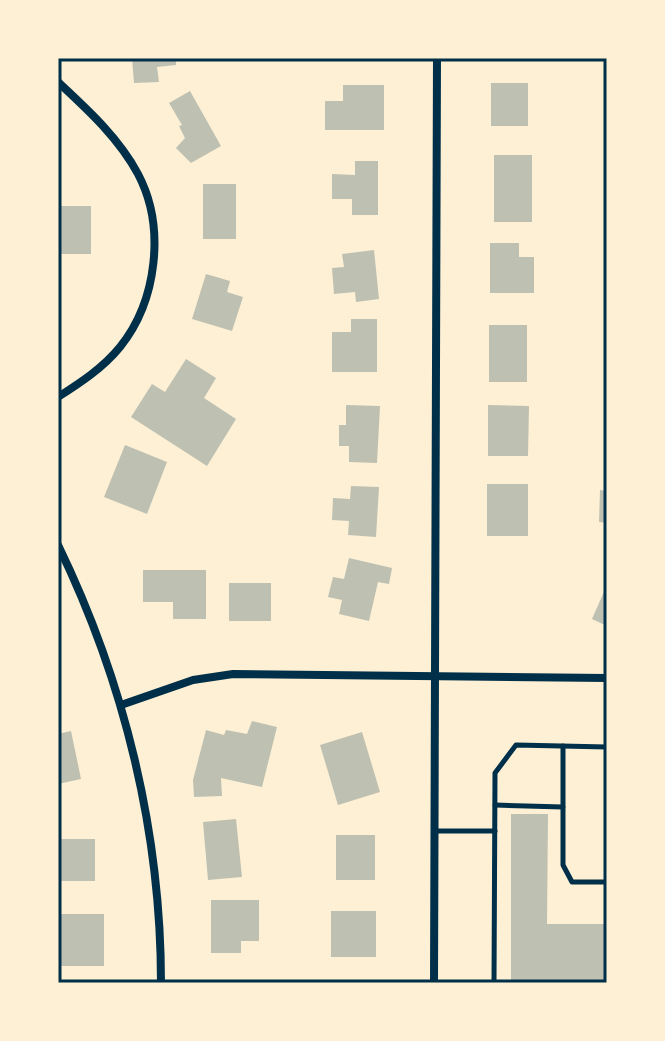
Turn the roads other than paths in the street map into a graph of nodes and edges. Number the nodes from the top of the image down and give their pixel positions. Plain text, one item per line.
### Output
1 (437, 58) edge
2 (58, 82) edge
3 (58, 397) edge
4 (58, 545) edge
5 (436, 677) junction
6 (607, 678) edge
7 (121, 705) junction
8 (563, 746) junction
9 (607, 747) edge
10 (495, 805) junction
11 (563, 807) junction
12 (435, 831) junction
13 (495, 831) junction
14 (607, 882) edge
15 (161, 983) edge
16 (434, 983) edge
17 (494, 983) edge

1 - 5 street
2 - 3 street
4 - 7 street
5 - 6 street
5 - 7 street
5 - 12 street
7 - 15 street
8 - 9 lane
8 - 10 lane
8 - 11 lane
10 - 11 lane
10 - 13 lane
11 - 14 lane
12 - 13 lane
12 - 16 street
13 - 17 lane

